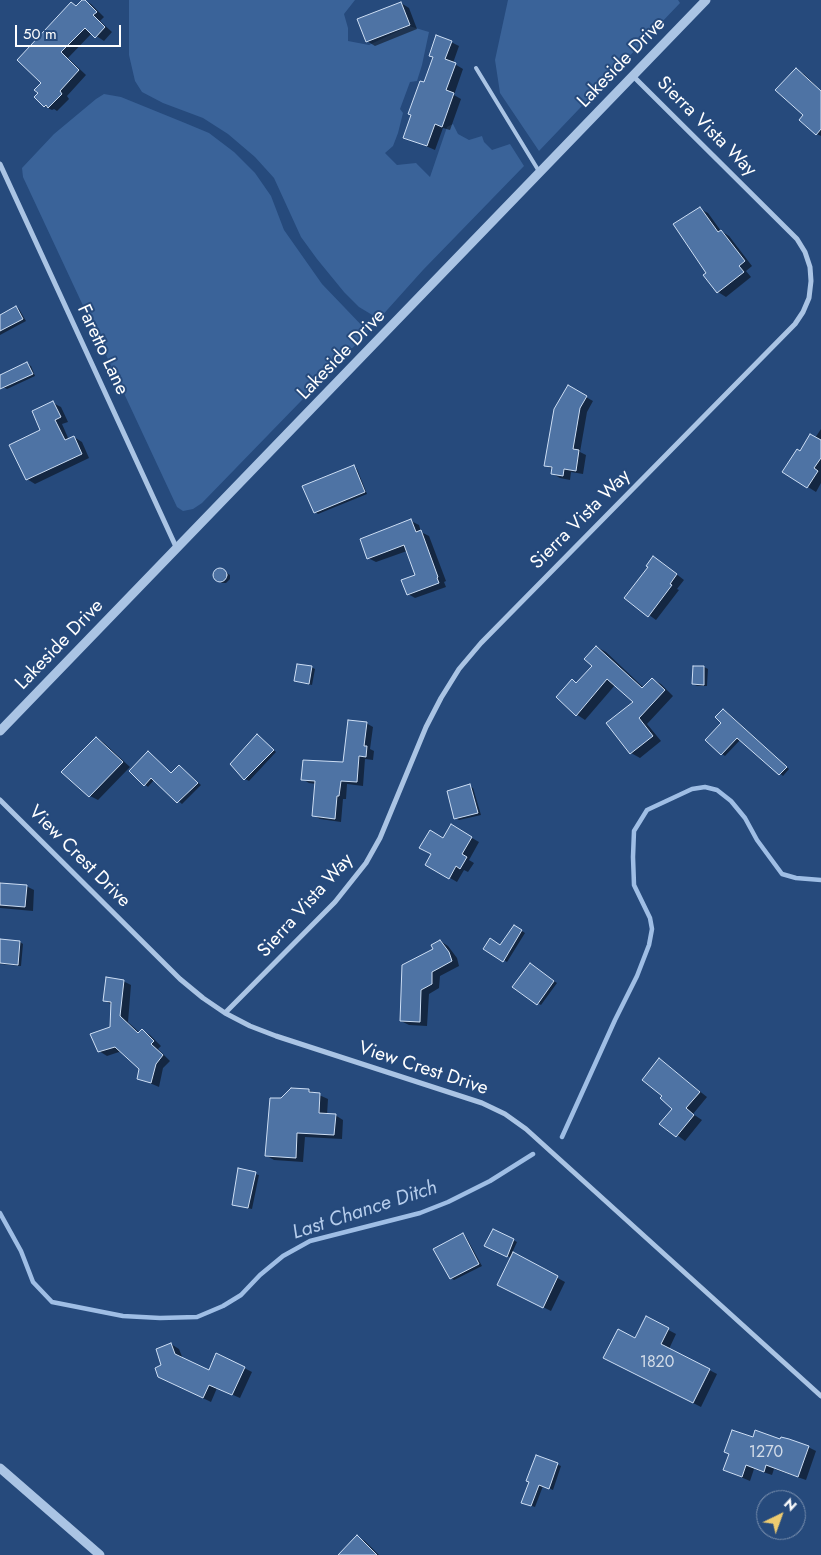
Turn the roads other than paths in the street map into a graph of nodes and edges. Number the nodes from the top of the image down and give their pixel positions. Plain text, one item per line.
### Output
1 (706, 0) edge
2 (476, 68) dead end
3 (632, 76) junction
4 (0, 164) edge
5 (540, 173) junction
6 (177, 549) junction
7 (0, 731) edge
8 (0, 800) edge
9 (225, 1013) junction
10 (821, 1396) edge
11 (0, 1468) edge
12 (100, 1555) edge

1 - 3 street, Lakeside Drive
2 - 5 lane
3 - 5 street, Lakeside Drive
3 - 9 street, Sierra Vista Way
4 - 6 street, Faretto Lane
5 - 6 street, Lakeside Drive
6 - 7 street, Lakeside Drive
8 - 9 street, View Crest Drive
9 - 10 street, View Crest Drive
11 - 12 street

